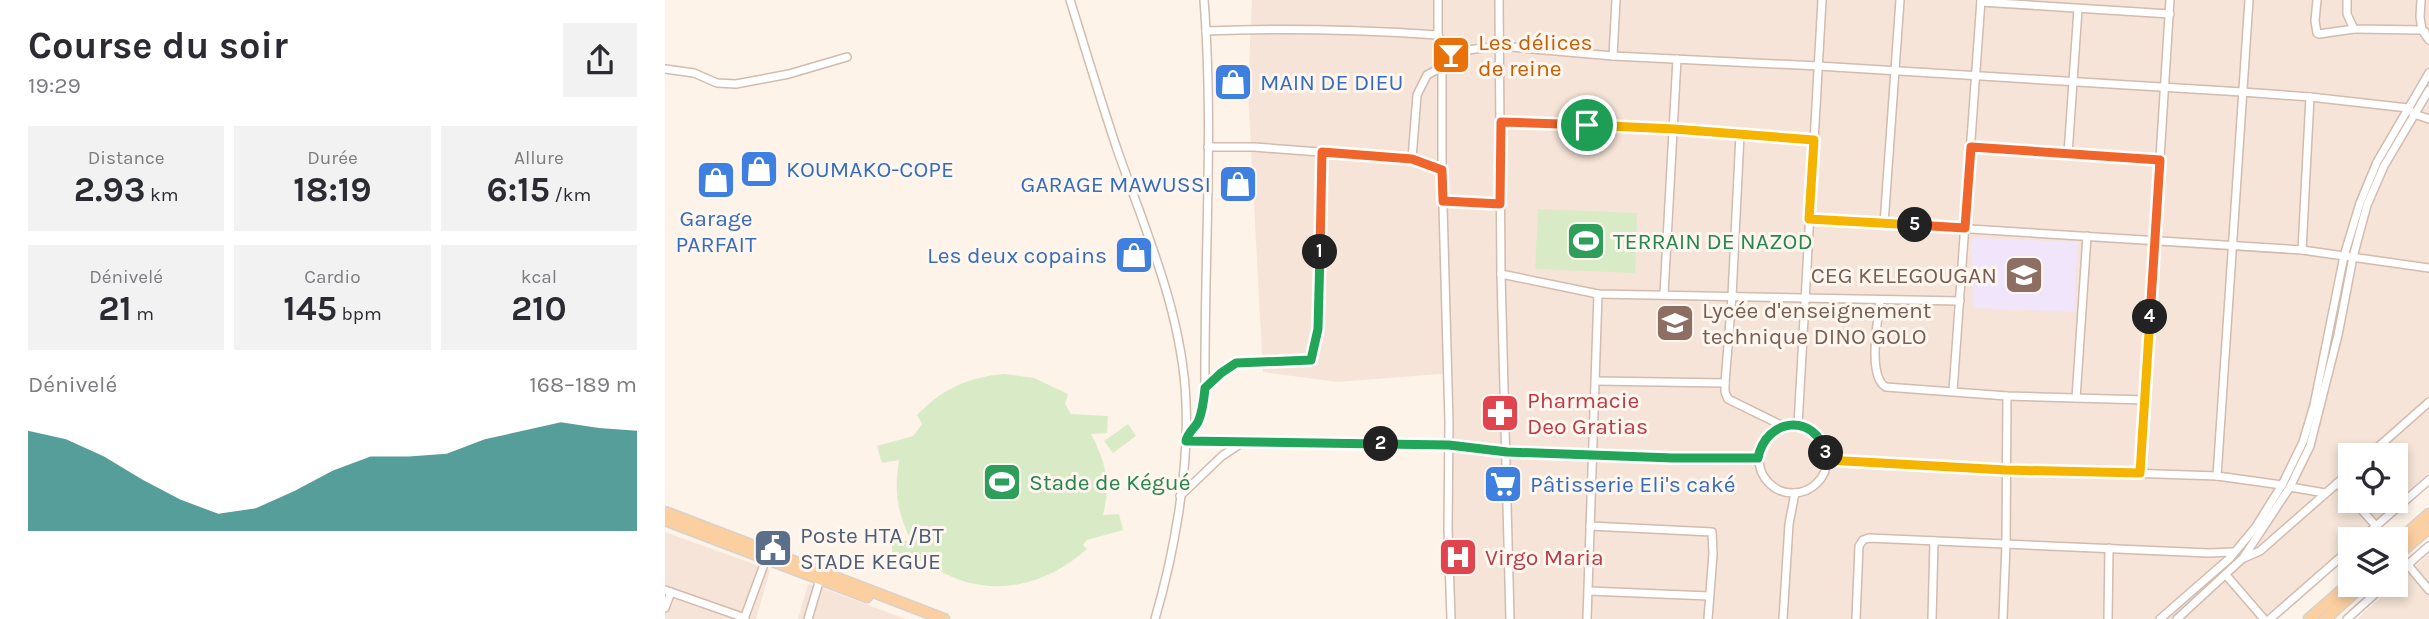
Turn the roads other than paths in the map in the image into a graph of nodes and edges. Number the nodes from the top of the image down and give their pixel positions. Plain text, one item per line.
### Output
1 (1070, 0) edge
2 (1203, 0) edge
3 (1438, 0) edge
4 (1499, 0) edge
5 (1616, 0) edge
6 (1822, 0) edge
7 (1900, 0) edge
8 (2170, 0) edge
9 (2249, 0) edge
10 (2317, 0) edge
11 (2347, 0) edge
12 (2421, 0) edge
13 (1981, 1) edge
14 (2078, 9) junction
15 (2169, 13) junction
16 (2354, 29) junction
17 (1206, 31) junction
18 (2426, 32) edge
19 (1438, 35) junction
20 (2429, 40) edge
21 (1500, 46) junction
22 (1442, 48) junction
23 (1613, 56) junction
24 (847, 57) dead end
25 (1677, 59) junction
26 (1818, 66) junction
27 (1442, 67) junction
28 (665, 68) edge
29 (1896, 71) junction
30 (2429, 73) edge
31 (1976, 76) junction
32 (2073, 81) junction
33 (2165, 88) junction
34 (2429, 90) edge
35 (2242, 92) junction
36 (2310, 97) junction
37 (2411, 111) junction
38 (2429, 119) edge
39 (1501, 122) junction
40 (1674, 129) junction
41 (1739, 135) junction
42 (1814, 140) junction
43 (1208, 147) junction
44 (1971, 147) junction
45 (1322, 152) junction
46 (2068, 154) junction
47 (1412, 159) junction
48 (2160, 160) junction
49 (1442, 170) junction
50 (1443, 201) junction
51 (1500, 204) junction
52 (1809, 219) junction
53 (1884, 224) junction
54 (1965, 228) junction
55 (2087, 236) junction
56 (2155, 240) junction
57 (2232, 245) junction
58 (2302, 250) junction
59 (2348, 256) junction
60 (2429, 268) edge
61 (1501, 274) junction
62 (1598, 294) junction
63 (1664, 294) junction
64 (1732, 296) junction
65 (1805, 298) junction
66 (1880, 300) junction
67 (1960, 300) junction
68 (1596, 381) junction
69 (1725, 383) junction
70 (1205, 388) junction
71 (1954, 391) junction
72 (2007, 396) junction
73 (2076, 398) junction
74 (2145, 400) junction
75 (2429, 402) edge
76 (1798, 425) junction
77 (1783, 426) junction
78 (1186, 438) junction
79 (1243, 442) junction
80 (2383, 443) edge
81 (1449, 445) junction
82 (1507, 452) junction
83 (1593, 455) junction
84 (1758, 458) junction
85 (1827, 460) junction
86 (2006, 470) junction
87 (2140, 473) junction
88 (2217, 476) junction
89 (2429, 480) edge
90 (2337, 483) edge
91 (2286, 486) junction
92 (1795, 493) junction
93 (2325, 493) junction
94 (1180, 496) junction
95 (665, 512) edge
96 (2365, 513) edge
97 (2429, 514) edge
98 (665, 520) edge
99 (1590, 526) junction
100 (2377, 526) joint
101 (2429, 528) edge
102 (2408, 532) edge
103 (1934, 541) junction
104 (2006, 544) junction
105 (2408, 546) edge
106 (2429, 546) edge
107 (2109, 548) junction
108 (2233, 552) junction
109 (2243, 558) junction
110 (766, 559) junction
111 (2338, 560) edge
112 (2408, 565) joint
113 (2226, 575) junction
114 (820, 579) junction
115 (2429, 590) edge
116 (668, 591) edge
117 (1589, 591) junction
118 (2338, 594) edge
119 (1709, 596) junction
120 (2350, 597) edge
121 (2372, 597) edge
122 (665, 608) edge
123 (744, 619) edge
124 (808, 619) edge
125 (928, 619) edge
126 (944, 619) edge
127 (1155, 619) edge
128 (1451, 619) edge
129 (1510, 619) edge
130 (1587, 619) edge
131 (1708, 619) edge
132 (1783, 619) edge
133 (1856, 619) edge
134 (1932, 619) edge
135 (2003, 619) edge
136 (2108, 619) edge
137 (2160, 619) edge
138 (2177, 619) edge
139 (2264, 619) edge
140 (2270, 619) edge
141 (2309, 619) edge
142 (2325, 619) edge
143 (2347, 619) edge

1 - 78 street
2 - 17 street
3 - 19 street
4 - 21 street
5 - 23 street
6 - 26 street
7 - 29 street
8 - 15 street
9 - 35 street
10 - 16 street
11 - 16 street
12 - 18 street
13 - 14 street
13 - 31 street
14 - 15 street
14 - 32 street
15 - 33 street
16 - 18 street
17 - 19 street
17 - 43 street
18 - 20 street
19 - 22 street
21 - 22 street
21 - 23 street
21 - 39 street
22 - 27 street
23 - 25 street
24 - 28 street
25 - 26 street
25 - 40 street
26 - 29 street
26 - 42 street
27 - 47 street
27 - 49 street
29 - 31 street
29 - 53 street
30 - 37 street
31 - 32 street
31 - 44 street
32 - 33 street
32 - 46 street
33 - 35 street
33 - 48 street
34 - 37 street
35 - 36 street
35 - 57 street
36 - 37 street
36 - 58 street
37 - 38 street
37 - 59 street
39 - 40 street
39 - 51 street
40 - 41 street
40 - 63 street
41 - 42 street
41 - 64 street
42 - 52 street
43 - 45 street
43 - 70 street
44 - 46 street
44 - 54 street
45 - 47 street
45 - 70 street
46 - 48 street
47 - 49 street
48 - 56 street
49 - 50 street
50 - 51 street
50 - 81 street
51 - 61 street
52 - 53 street
52 - 65 street
53 - 54 street
54 - 55 street
54 - 67 street
55 - 56 street
55 - 73 street
56 - 57 street
56 - 74 street
57 - 58 street
57 - 88 street
58 - 59 street
59 - 60 street
59 - 91 street
61 - 62 street
61 - 82 street
62 - 63 street
62 - 68 street
63 - 64 street
64 - 65 street
64 - 69 street
65 - 66 street
65 - 76 street
66 - 67 street
66 - 71 street
67 - 71 street
68 - 69 street
68 - 83 street
69 - 77 street
70 - 78 street
71 - 72 street
72 - 73 street
72 - 86 street
73 - 74 street
74 - 87 street
75 - 80 street
76 - 77 street
76 - 85 street
77 - 84 street
78 - 79 street
78 - 94 street
79 - 81 street
79 - 94 street
81 - 82 street
81 - 128 street
82 - 83 street
82 - 129 street
83 - 84 street
83 - 99 street
84 - 92 street
85 - 86 street
85 - 92 street
86 - 87 street
86 - 104 street
87 - 88 street
88 - 91 street
89 - 100 street
90 - 93 street
91 - 93 street
91 - 108 street
91 - 109 street
92 - 132 street
93 - 109 street
94 - 127 street
95 - 126 main road
96 - 100 street
97 - 102 main road
98 - 110 main road
99 - 117 street
99 - 119 street
101 - 105 main road
103 - 104 street
103 - 133 street
103 - 134 street
104 - 107 street
104 - 135 street
106 - 112 street
107 - 108 street
107 - 136 street
108 - 137 street
109 - 113 street
110 - 114 main road
110 - 123 street
111 - 140 street
112 - 115 street
113 - 138 street
113 - 139 street
114 - 124 street
114 - 125 main road
116 - 122 street
116 - 123 street
117 - 119 street
117 - 130 street
118 - 141 main road
119 - 131 street
120 - 142 main road
121 - 143 street

